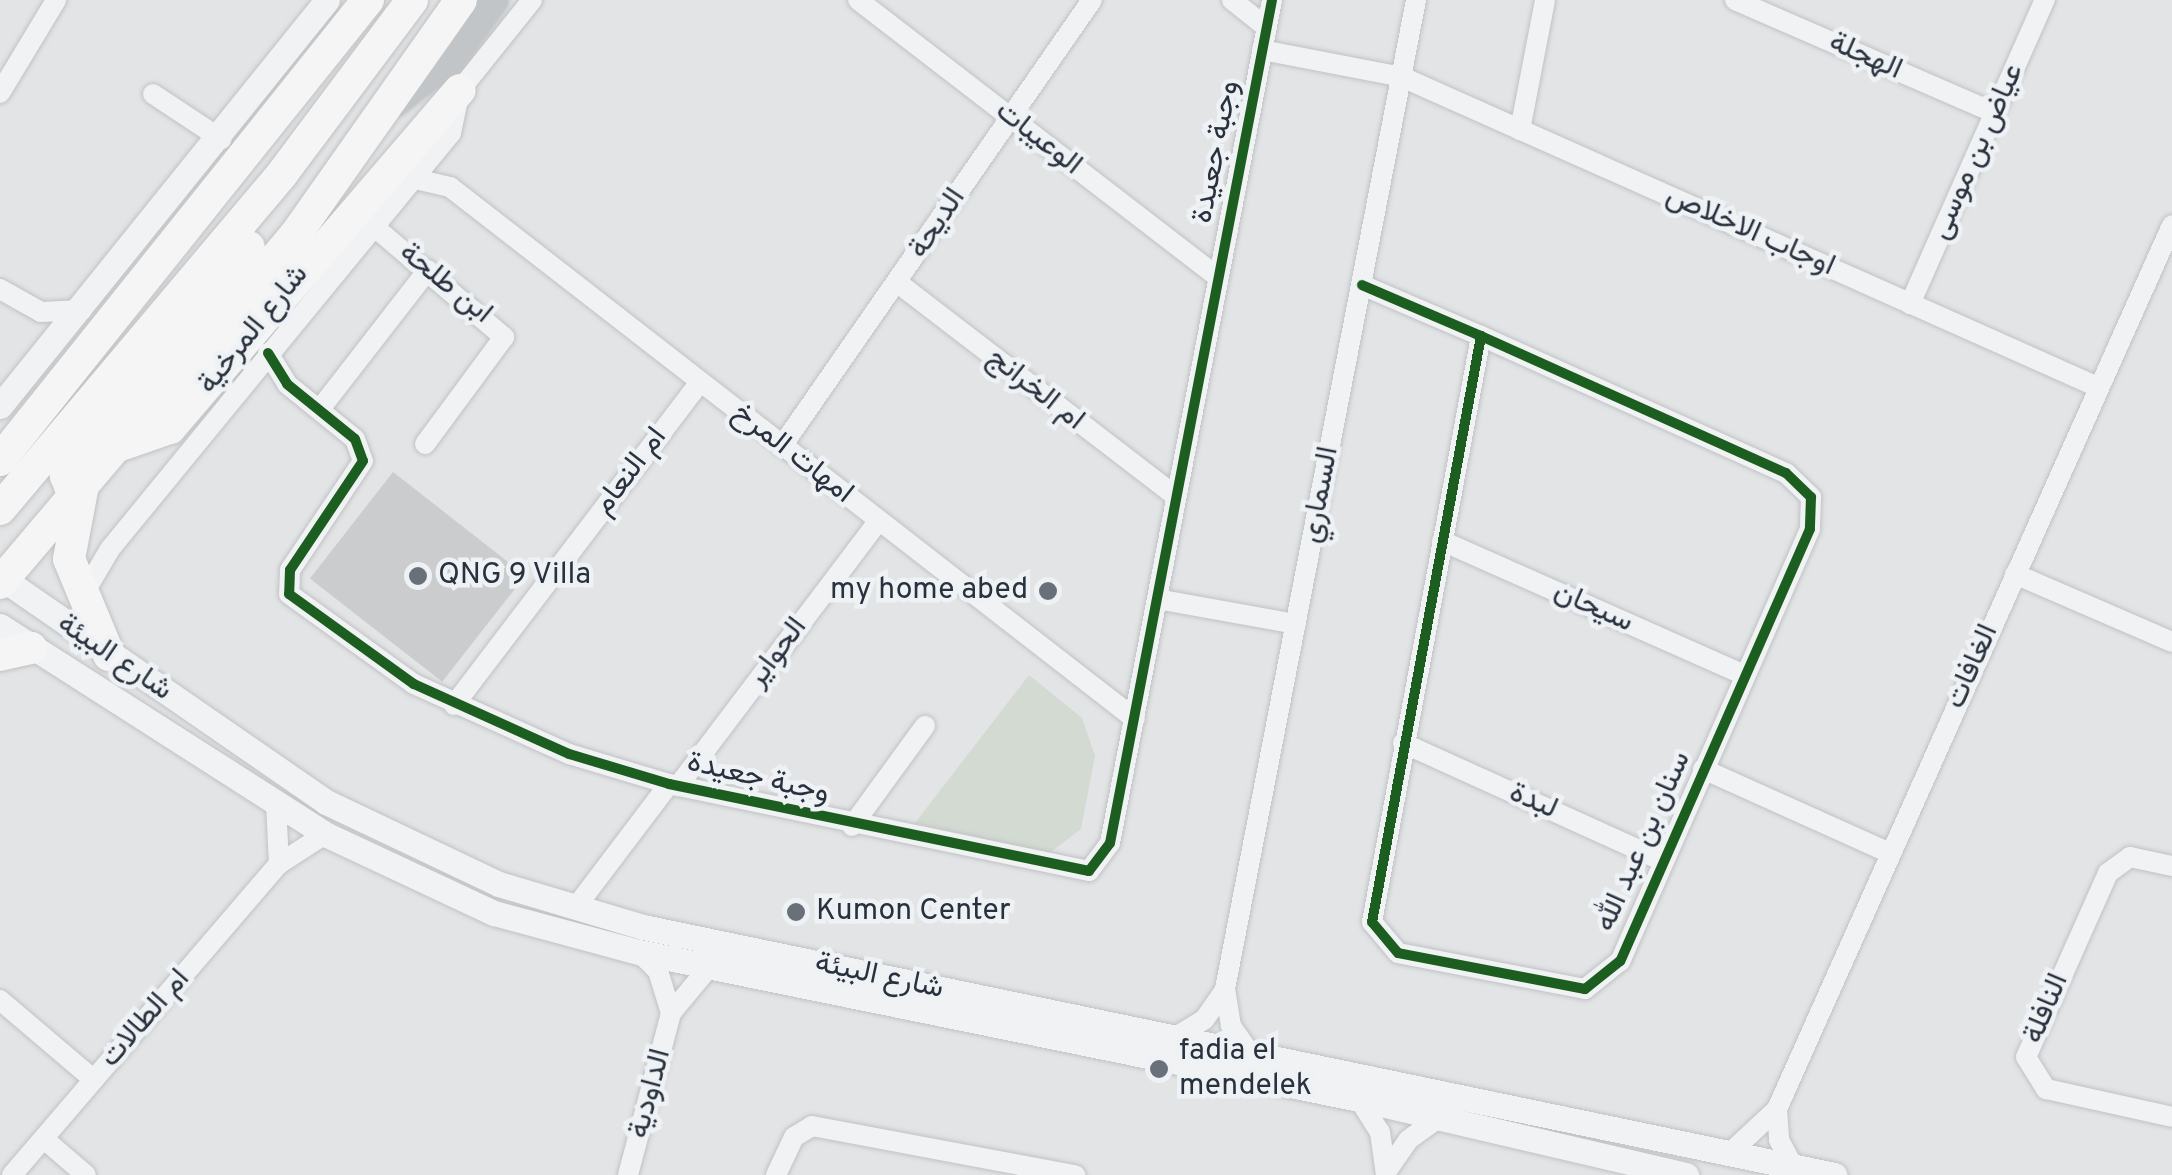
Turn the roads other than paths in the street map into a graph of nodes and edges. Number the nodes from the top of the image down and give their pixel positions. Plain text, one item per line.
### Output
1 (56, 0) edge
2 (326, 0) edge
3 (351, 0) edge
4 (368, 0) edge
5 (412, 0) edge
6 (461, 0) edge
7 (494, 0) edge
8 (532, 0) edge
9 (858, 0) edge
10 (1092, 0) edge
11 (1232, 0) edge
12 (1272, 0) edge
13 (1416, 0) edge
14 (1545, 0) edge
15 (1735, 0) edge
16 (2045, 0) edge
17 (1266, 27) junction
18 (1262, 50) junction
19 (319, 65) junction
20 (1402, 78) junction
21 (460, 90) junction
22 (0, 93) edge
23 (153, 94) dead end
24 (388, 108) junction
25 (1995, 113) junction
26 (1011, 118) junction
27 (1520, 130) junction
28 (220, 138) junction
29 (438, 148) junction
30 (282, 174) junction
31 (411, 178) junction
32 (450, 187) junction
33 (371, 224) junction
34 (2172, 224) edge
35 (428, 270) junction
36 (1218, 277) junction
37 (898, 283) junction
38 (1362, 284) junction
39 (0, 289) edge
40 (20, 303) junction
41 (1910, 304) junction
42 (84, 310) junction
43 (1481, 336) junction
44 (268, 353) junction
45 (46, 355) junction
46 (77, 370) junction
47 (248, 377) junction
48 (700, 383) junction
49 (287, 384) junction
50 (2098, 387) junction
51 (0, 406) edge
52 (320, 409) junction
53 (0, 426) edge
54 (425, 444) dead end
55 (118, 446) junction
56 (782, 446) junction
57 (0, 460) edge
58 (84, 486) junction
59 (1174, 495) junction
60 (0, 509) edge
61 (878, 520) junction
62 (1442, 541) junction
63 (2015, 574) junction
64 (1, 580) edge
65 (1157, 600) junction
66 (80, 602) junction
67 (1296, 624) junction
68 (0, 626) edge
69 (2172, 642) edge
70 (16, 652) edge
71 (109, 655) junction
72 (1744, 676) junction
73 (454, 705) junction
74 (1135, 719) junction
75 (925, 726) dead end
76 (1403, 743) junction
77 (1704, 769) junction
78 (673, 785) junction
79 (276, 803) junction
80 (852, 826) junction
81 (325, 834) junction
82 (1890, 853) junction
83 (1663, 861) junction
84 (280, 864) junction
85 (2172, 866) edge
86 (576, 907) junction
87 (639, 952) junction
88 (710, 966) junction
89 (1225, 989) junction
90 (0, 1000) edge
91 (671, 1013) junction
92 (1172, 1039) junction
93 (1252, 1056) junction
94 (94, 1080) junction
95 (1359, 1099) junction
96 (1777, 1109) junction
97 (1440, 1117) junction
98 (2172, 1117) edge
99 (44, 1138) junction
100 (1732, 1152) junction
101 (1793, 1166) junction
102 (1013, 1170) edge
103 (1386, 1173) edge
104 (12, 1175) edge
105 (86, 1175) edge
106 (628, 1175) edge
107 (776, 1175) edge
108 (1075, 1175) edge
109 (1686, 1175) edge
110 (1834, 1175) edge

1 - 22 street
2 - 28 street
3 - 19 highway
4 - 19 highway
5 - 30 highway
6 - 24 highway, شارع المرخية
7 - 24 main road, شارع المرخية
8 - 21 street, شارع المرخية
9 - 26 street, الوعيبات
10 - 26 street, الديحة
11 - 17 street
12 - 17 street, وجبة جعيدة
13 - 20 street, السماري
14 - 27 street
15 - 25 street, الهجلة
16 - 25 street, عياض بن موسى
17 - 18 street, وجبة جعيدة
18 - 20 street, اوجاب الاخلاص
18 - 36 street, وجبة جعيدة
19 - 46 highway
20 - 27 street, اوجاب الاخلاص
20 - 38 street, السماري
21 - 29 street, شارع المرخية
21 - 55 highway
23 - 28 street
24 - 55 highway, شارع المرخية
25 - 41 street, عياض بن موسى
26 - 36 street, الوعيبات
26 - 37 street, الديحة
27 - 41 street, اوجاب الاخلاص
28 - 42 street
29 - 31 street, شارع المرخية
29 - 32 street
30 - 58 highway
30 - 60 highway
31 - 32 street, امهات المرخ
31 - 33 street, شارع المرخية
32 - 48 street, امهات المرخ
33 - 35 street, ابن طلحة
33 - 44 street, شارع المرخية
34 - 50 street, الغافات
35 - 52 street
35 - 54 street, ابن طلحة
36 - 59 street, وجبة جعيدة
37 - 56 street, الديحة
37 - 59 street, ام الخرانج
38 - 43 street, سنان بن عبد الله
38 - 67 street, السماري
39 - 40 street
40 - 42 street
40 - 45 street
41 - 50 street, اوجاب الاخلاص
42 - 45 street
43 - 62 street, سنان بن عبد الله
43 - 72 street, سنان بن عبد الله
44 - 47 street, شارع المرخية
44 - 49 street, وجبة جعيدة
45 - 51 street
46 - 53 highway
46 - 57 highway
47 - 49 street, وجبة جعيدة
47 - 66 street, شارع المرخية
48 - 56 street, امهات المرخ
48 - 73 street, ام النعام
49 - 52 street, وجبة جعيدة
50 - 63 street, الغافات
52 - 73 street, وجبة جعيدة
55 - 58 highway, شارع المرخية
56 - 61 street, امهات المرخ
58 - 64 highway, شارع المرخية
58 - 66 highway
59 - 65 street, وجبة جعيدة
61 - 74 street, امهات المرخ
61 - 78 street, الحواير
62 - 72 street, سيحان
62 - 76 street, سنان بن عبد الله
63 - 69 street
63 - 82 street, الغافات
64 - 71 street, شارع البيئة
65 - 67 street
65 - 74 street, وجبة جعيدة
66 - 71 highway
67 - 89 street, السماري
68 - 70 street, شارع البيئة
70 - 79 street, شارع البيئة
71 - 86 street, شارع البيئة
72 - 77 street, سنان بن عبد الله
73 - 78 street, وجبة جعيدة
74 - 80 street, وجبة جعيدة
75 - 80 street
76 - 83 street, لبدة
76 - 83 street, سنان بن عبد الله
77 - 82 street, سنان بن عبد الله
77 - 83 street, سنان بن عبد الله
78 - 80 street, وجبة جعيدة
78 - 86 street, الحواير
79 - 81 street, شارع البيئة
79 - 84 street
81 - 84 street, ام الطالات
81 - 87 street, شارع البيئة
82 - 96 street, الغافات
84 - 94 street, ام الطالات
85 - 98 street, النافلة
86 - 92 street, شارع البيئة
87 - 88 street, شارع البيئة
87 - 91 street, الداودية
88 - 91 street, الداودية
88 - 95 street, شارع البيئة
89 - 92 street, السماري
89 - 93 street, السماري
90 - 94 street
91 - 106 street, الداودية
92 - 93 street, شارع البيئة
93 - 100 street, شارع البيئة
94 - 99 street, ام الطالات
95 - 97 street, شارع البيئة
95 - 103 street
96 - 100 street, الغافات
96 - 101 street
97 - 103 street
97 - 109 street, شارع البيئة
99 - 104 street, ام الطالات
99 - 105 street
100 - 101 street, شارع البيئة
101 - 110 street, شارع البيئة
102 - 107 street
102 - 108 street

